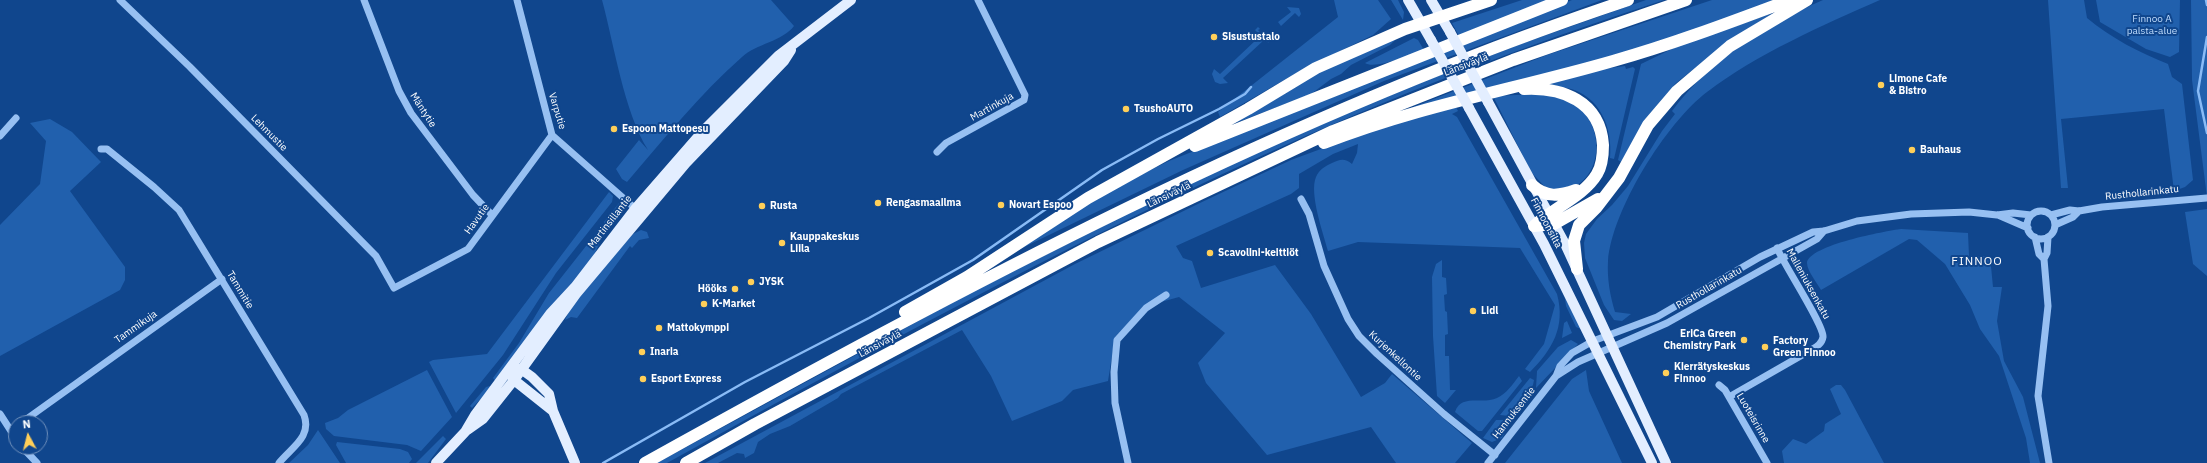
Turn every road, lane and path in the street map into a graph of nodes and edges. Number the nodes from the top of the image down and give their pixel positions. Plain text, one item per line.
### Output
1 (120, 0) edge
2 (364, 0) edge
3 (517, 0) edge
4 (851, 0) edge
5 (978, 0) edge
6 (1408, 0) edge
7 (1431, 0) edge
8 (1491, 0) edge
9 (1562, 0) edge
10 (1628, 0) edge
11 (1686, 0) edge
12 (1790, 0) edge
13 (1806, 0) edge
14 (1441, 15) junction
15 (1421, 24) junction
16 (1502, 90) junction
17 (16, 118) dead end
18 (552, 135) junction
19 (0, 136) edge
20 (101, 149) dead end
21 (937, 152) dead end
22 (1146, 167) junction
23 (1532, 185) junction
24 (1215, 186) junction
25 (1587, 187) junction
26 (1606, 193) junction
27 (2207, 198) edge
28 (1301, 199) dead end
29 (2079, 211) junction
30 (639, 212) junction
31 (492, 215) junction
32 (1998, 215) junction
33 (2031, 215) junction
34 (2051, 215) junction
35 (1551, 218) junction
36 (2055, 225) junction
37 (1534, 226) junction
38 (2028, 228) junction
39 (1824, 231) junction
40 (2035, 237) junction
41 (2048, 237) junction
42 (1777, 248) junction
43 (1782, 258) junction
44 (2044, 259) junction
45 (1577, 269) junction
46 (222, 278) junction
47 (394, 288) joint
48 (1166, 295) dead end
49 (1608, 336) junction
50 (1593, 341) junction
51 (1613, 347) junction
52 (1598, 353) junction
53 (509, 369) junction
54 (521, 369) junction
55 (811, 372) junction
56 (1556, 376) junction
57 (514, 380) junction
58 (1719, 385) dead end
59 (1730, 397) junction
60 (553, 411) junction
61 (0, 414) edge
62 (32, 415) edge
63 (8, 423) edge
64 (465, 432) junction
65 (29, 455) edge
66 (1495, 455) junction
67 (36, 463) edge
68 (278, 463) edge
69 (436, 463) edge
70 (575, 463) edge
71 (645, 463) edge
72 (686, 463) edge
73 (1128, 463) edge
74 (1488, 463) edge
75 (1652, 463) edge
76 (1666, 463) edge
77 (1767, 463) edge
78 (2049, 463) edge

1 - 47 street, Lehmustie
2 - 31 street, Mäntytie
3 - 18 street, Varputie
4 - 30 main road, Martinsillantie
5 - 21 street, Martinkuja
6 - 15 main road, Finnoonsilta
7 - 14 main road, Finnoonsilta
8 - 14 highway
9 - 22 highway
10 - 55 highway, Länsiväylä
11 - 24 highway, Länsiväylä
12 - 16 highway
13 - 26 highway
14 - 15 highway
14 - 23 main road, Finnoonsilta, bridge
15 - 22 highway
15 - 37 main road, Finnoonsilta, bridge
16 - 24 highway
16 - 25 highway
17 - 19 street
18 - 30 street, Varputie
18 - 31 street, Havutie
20 - 46 street, Tammitie
22 - 55 highway
23 - 25 highway
23 - 35 main road, Finnoonsilta
24 - 72 highway, Länsiväylä
25 - 35 highway
26 - 35 highway
26 - 45 highway
27 - 29 street, Rusthollarinkatu
28 - 66 street, Kurjenkellontie
29 - 34 street, Rusthollarinkatu
29 - 36 street, Rusthollarinkatu
30 - 53 main road, Martinsillantie
30 - 54 main road, Martinsillantie
31 - 47 street, Havutie
32 - 33 street, Rusthollarinkatu
32 - 38 street, Rusthollarinkatu
32 - 39 street, Rusthollarinkatu
33 - 34 street
33 - 38 street
34 - 36 street
35 - 37 highway
35 - 45 main road, Finnoonsilta
36 - 41 street
37 - 50 main road, Finnoonsilta
38 - 40 street
39 - 42 street, Rusthollarinkatu
39 - 43 street, Rusthollarinkatu
40 - 41 street
40 - 44 street
41 - 44 street
42 - 43 street, Malleniuksenkatu
42 - 49 street, Rusthollarinkatu
43 - 51 street, Rusthollarinkatu
43 - 59 street, Malleniuksenkatu
44 - 78 street
45 - 49 main road, Finnoonsilta
46 - 62 street, Tammikuja
46 - 68 street, Tammitie
48 - 73 street
49 - 50 street, Hannuksentie
49 - 51 main road, Finnoonsilta
50 - 52 main road, Finnoonsilta
50 - 56 street, Hannuksentie
51 - 52 street, Rusthollarinkatu
51 - 76 main road, Finnoonsilta
52 - 56 street, Hannuksentie
52 - 75 main road, Finnoonsilta
53 - 54 main road
53 - 57 main road
53 - 64 main road, Martinsillantie
54 - 57 main road, Martinsillantie
54 - 60 main road
55 - 71 highway, Länsiväylä
56 - 66 street, Hannuksentie
57 - 60 main road
57 - 64 main road, Martinsillantie
58 - 59 street, Luoteisrinne
59 - 77 street, Luoteisrinne
60 - 70 main road
61 - 63 street
64 - 69 main road, Martinsillantie
65 - 67 street
66 - 74 street, Hannuksentie

